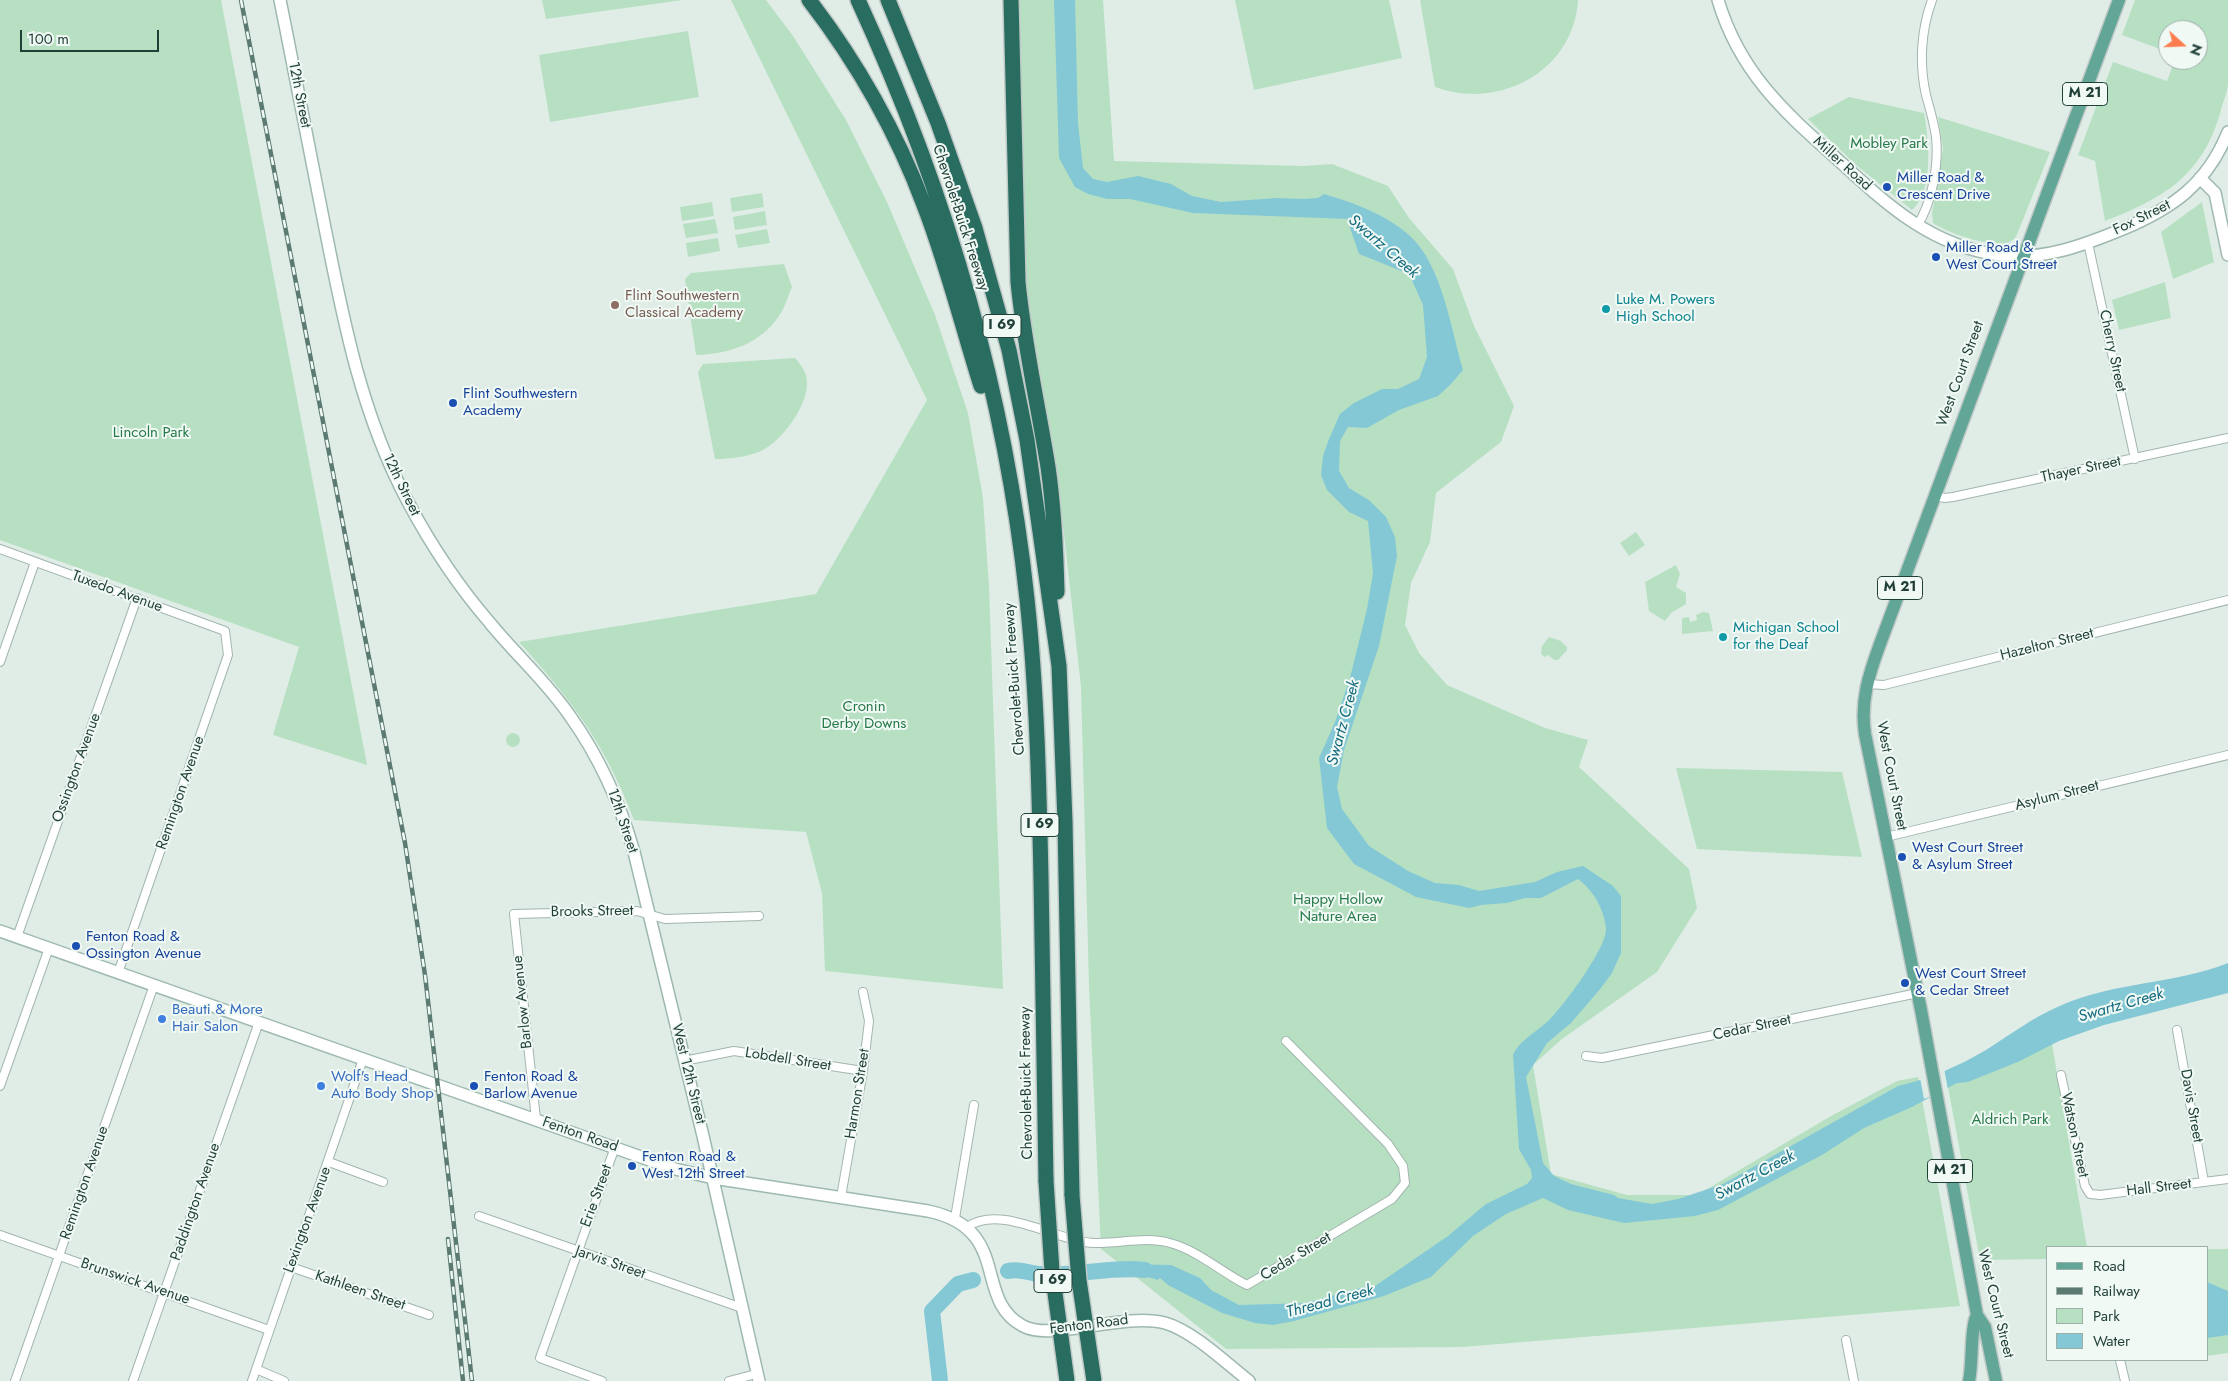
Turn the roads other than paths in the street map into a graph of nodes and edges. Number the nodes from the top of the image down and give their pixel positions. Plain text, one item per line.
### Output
1 (280, 0) edge
2 (809, 0) edge
3 (858, 0) edge
4 (888, 0) edge
5 (1011, 0) edge
6 (1718, 0) edge
7 (1932, 0) edge
8 (2120, 0) edge
9 (2228, 132) edge
10 (2200, 178) junction
11 (1917, 226) junction
12 (2088, 243) junction
13 (2228, 255) edge
14 (2023, 256) junction
15 (2228, 438) edge
16 (2135, 459) junction
17 (1008, 470) junction
18 (1934, 495) junction
19 (0, 549) edge
20 (35, 562) junction
21 (137, 598) junction
22 (2228, 600) edge
23 (227, 640) joint
24 (0, 662) edge
25 (1059, 666) junction
26 (1866, 684) junction
27 (2228, 755) edge
28 (1886, 837) junction
29 (514, 914) joint
30 (649, 914) junction
31 (759, 916) dead end
32 (0, 931) edge
33 (17, 937) junction
34 (49, 948) junction
35 (118, 973) junction
36 (154, 985) junction
37 (863, 992) dead end
38 (1918, 993) junction
39 (258, 1022) junction
40 (2177, 1030) dead end
41 (1286, 1041) dead end
42 (1586, 1056) dead end
43 (364, 1059) junction
44 (684, 1061) junction
45 (863, 1071) junction
46 (2061, 1075) dead end
47 (0, 1086) edge
48 (974, 1105) dead end
49 (536, 1119) junction
50 (615, 1147) junction
51 (329, 1162) junction
52 (713, 1178) junction
53 (2228, 1179) edge
54 (382, 1182) dead end
55 (2204, 1182) junction
56 (2090, 1194) joint
57 (841, 1197) junction
58 (479, 1216) dead end
59 (955, 1218) junction
60 (968, 1227) junction
61 (0, 1235) edge
62 (577, 1252) junction
63 (60, 1256) junction
64 (291, 1267) junction
65 (165, 1292) junction
66 (742, 1308) junction
67 (1977, 1314) junction
68 (429, 1315) dead end
69 (269, 1330) junction
70 (1846, 1340) dead end
71 (2120, 1361) edge
72 (256, 1369) junction
73 (757, 1378) edge
74 (15, 1381) edge
75 (133, 1381) edge
76 (252, 1381) edge
77 (284, 1381) edge
78 (602, 1381) edge
79 (729, 1381) edge
80 (1067, 1381) edge
81 (1094, 1381) edge
82 (1249, 1381) edge
83 (1854, 1381) edge
84 (1969, 1381) edge
85 (1996, 1381) edge
86 (2125, 1381) edge

1 - 30 street, 12th Street
2 - 17 highway
3 - 17 highway, Chevrolet-Buick Freeway / I 69
4 - 25 highway, Chevrolet-Buick Freeway / I 69
5 - 25 highway
6 - 11 street, Miller Road
7 - 11 street
8 - 14 main road, West Court Street / M 21
9 - 10 street, Fox Street
10 - 12 street, Fox Street
10 - 13 street
11 - 14 street, Miller Road
12 - 14 street, Fox Street
12 - 16 street, Cherry Street
14 - 18 main road, West Court Street / M 21
15 - 16 street, Thayer Street
16 - 18 street, Thayer Street
17 - 80 highway, Chevrolet-Buick Freeway / I 69, bridge
18 - 26 main road, West Court Street / M 21
19 - 20 street, Tuxedo Avenue
20 - 21 street, Tuxedo Avenue
20 - 24 street
21 - 23 street, Tuxedo Avenue
21 - 33 street, Ossington Avenue
22 - 26 street, Hazelton Street
23 - 35 street, Remington Avenue
25 - 81 highway, Chevrolet-Buick Freeway / I 69, bridge
26 - 28 main road, West Court Street / M 21
27 - 28 street, Asylum Street
28 - 38 main road, West Court Street / M 21
29 - 30 street, Brooks Street
29 - 49 street, Barlow Avenue
30 - 31 street, Brooks Street
30 - 44 street, West 12th Street
32 - 33 street, Fenton Road
33 - 34 street, Fenton Road
34 - 35 street, Fenton Road
34 - 47 street
35 - 36 street, Fenton Road
36 - 39 street, Fenton Road
36 - 63 street, Remington Avenue
37 - 45 street, Harmon Street
38 - 42 street, Cedar Street
38 - 67 main road, West Court Street / M 21
39 - 43 street, Fenton Road
39 - 65 street, Paddington Avenue
40 - 55 street, Davis Street
41 - 60 street, Cedar Street
43 - 49 street, Fenton Road
43 - 51 street, Lexington Avenue
44 - 45 street, Lobdell Street
44 - 52 street, West 12th Street
45 - 57 street, Harmon Street
46 - 56 street, Watson Street
48 - 59 street
49 - 50 street, Fenton Road
50 - 52 street, Fenton Road
50 - 62 street, Erie Street
51 - 54 street
51 - 64 street, Lexington Avenue
52 - 57 street, Fenton Road
52 - 66 street, West 12th Street
53 - 55 street, Hall Street
55 - 56 street, Hall Street
57 - 59 street, Fenton Road
58 - 62 street, Jarvis Street
59 - 60 street, Fenton Road
60 - 82 street, Fenton Road
61 - 63 street, Brunswick Avenue
62 - 66 street, Jarvis Street
62 - 78 street, Erie Street
63 - 65 street, Brunswick Avenue
63 - 74 street, Remington Avenue
64 - 68 street, Kathleen Street
64 - 69 street, Lexington Avenue
65 - 69 street, Brunswick Avenue
65 - 75 street, Paddington Avenue
66 - 73 street, West 12th Street
67 - 84 main road, M 21
67 - 85 main road, West Court Street / M 21
69 - 72 street, Lexington Avenue
70 - 83 street
71 - 86 street
72 - 76 street, Lexington Avenue
72 - 77 street
73 - 79 street

